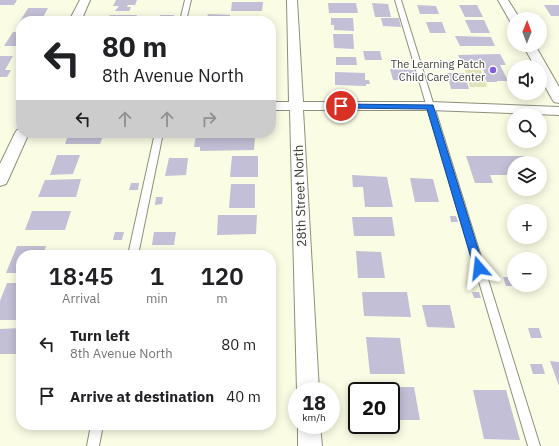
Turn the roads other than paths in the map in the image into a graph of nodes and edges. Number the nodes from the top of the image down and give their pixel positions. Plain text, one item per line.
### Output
1 (85, 0) edge
2 (188, 0) edge
3 (292, 0) edge
4 (398, 0) edge
5 (503, 0) edge
6 (510, 12) edge
7 (77, 16) edge
8 (184, 16) edge
9 (533, 52) edge
10 (559, 100) edge
11 (276, 106) edge
12 (296, 106) junction
13 (430, 106) junction
14 (559, 111) edge
15 (20, 138) edge
16 (158, 138) edge
17 (0, 180) edge
18 (134, 250) edge
19 (308, 382) edge
20 (96, 430) edge
21 (309, 434) edge
22 (93, 446) edge
23 (310, 446) edge
24 (534, 446) edge

1 - 7 street
2 - 8 lane
3 - 12 street, 28th Street North
4 - 13 lane
5 - 6 street
9 - 10 street
11 - 12 street
12 - 13 street
12 - 19 street, 28th Street North
13 - 14 street
13 - 24 lane
15 - 17 street
16 - 18 lane
20 - 22 lane
21 - 23 street

